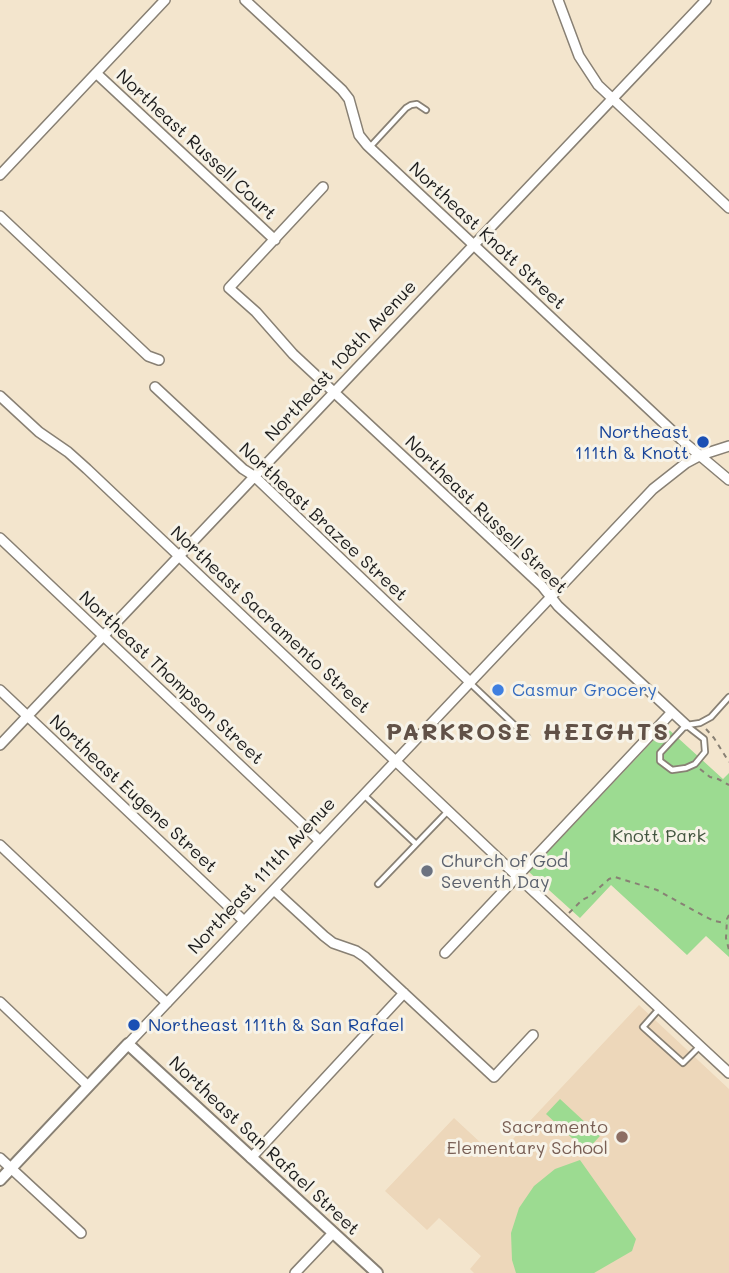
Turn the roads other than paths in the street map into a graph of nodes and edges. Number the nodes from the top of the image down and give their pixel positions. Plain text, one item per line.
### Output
1 (165, 0) edge
2 (245, 0) edge
3 (558, 0) edge
4 (706, 0) edge
5 (96, 74) junction
6 (612, 99) junction
7 (426, 110) dead end
8 (369, 148) junction
9 (0, 175) edge
10 (323, 187) dead end
11 (729, 208) edge
12 (0, 216) edge
13 (275, 240) junction
14 (474, 244) junction
15 (159, 360) dead end
16 (155, 387) dead end
17 (333, 392) junction
18 (0, 396) edge
19 (729, 446) edge
20 (701, 455) junction
21 (254, 475) junction
22 (729, 480) edge
23 (0, 538) edge
24 (179, 556) junction
25 (551, 597) junction
26 (103, 636) junction
27 (470, 682) junction
28 (0, 690) edge
29 (729, 697) edge
30 (672, 712) junction
31 (27, 716) junction
32 (687, 725) junction
33 (527, 737) dead end
34 (0, 745) edge
35 (396, 761) junction
36 (364, 794) junction
37 (448, 810) junction
38 (320, 841) junction
39 (416, 844) junction
40 (0, 845) edge
41 (517, 876) junction
42 (378, 884) dead end
43 (274, 890) junction
44 (244, 921) junction
45 (445, 953) dead end
46 (404, 993) junction
47 (0, 1002) edge
48 (167, 1003) junction
49 (660, 1009) junction
50 (533, 1035) dead end
51 (128, 1044) junction
52 (700, 1046) junction
53 (729, 1073) edge
54 (89, 1086) junction
55 (0, 1158) edge
56 (251, 1158) junction
57 (11, 1168) junction
58 (0, 1180) edge
59 (81, 1233) dead end
60 (333, 1233) junction
61 (295, 1273) edge
62 (377, 1273) edge

1 - 5 street
2 - 8 street, Northeast Knott Street
3 - 6 street
4 - 6 street, Northeast 108th Avenue
5 - 9 street
5 - 13 street, Northeast Russell Court
6 - 11 street
6 - 14 street, Northeast 108th Avenue
7 - 8 lane
8 - 14 street, Northeast Knott Street
10 - 13 street
12 - 15 street
13 - 17 street, Northeast Russell Street
14 - 17 street, Northeast 108th Avenue
14 - 20 street, Northeast Knott Street
16 - 21 street, Northeast Brazee Street
17 - 21 street, Northeast 108th Avenue
17 - 25 street, Northeast Russell Street
18 - 24 street, Northeast Sacramento Street
19 - 20 street, Northeast 111th Avenue
20 - 22 street, Northeast Knott Street
20 - 25 street, Northeast 111th Avenue
21 - 24 street, Northeast 108th Avenue
21 - 27 street, Northeast Brazee Street
23 - 26 street, Northeast Thompson Street
24 - 26 street, Northeast 108th Avenue
24 - 35 street, Northeast Sacramento Street
25 - 27 street, Northeast 111th Avenue
25 - 30 street, Northeast Russell Street
26 - 31 street, Northeast 108th Avenue
26 - 38 street, Northeast Thompson Street
27 - 33 lane
27 - 35 street, Northeast 111th Avenue
28 - 31 street, Northeast Eugene Street
29 - 32 lane
30 - 32 street, Northeast Russell Street
30 - 41 street
31 - 34 street, Northeast 108th Avenue
31 - 44 street, Northeast Eugene Street
32 - 32 lane
35 - 36 street, Northeast 111th Avenue
35 - 37 street, Northeast Sacramento Street
36 - 38 street, Northeast 111th Avenue
36 - 39 lane
37 - 39 lane
37 - 41 street, Northeast Sacramento Street
38 - 43 street, Northeast 111th Avenue
39 - 42 lane
40 - 48 street
41 - 45 street
41 - 49 street, Northeast Sacramento Street
43 - 44 street, Northeast 111th Avenue
43 - 46 street
44 - 48 street, Northeast 111th Avenue
46 - 50 street
46 - 56 street
47 - 54 street
48 - 51 street, Northeast 111th Avenue
49 - 52 street, Northeast Sacramento Street
49 - 52 lane
51 - 54 street, Northeast 111th Avenue
51 - 56 street, Northeast San Rafael Street
52 - 53 street, Northeast Sacramento Street
54 - 57 street, Northeast 111th Avenue
55 - 57 street
56 - 60 street, Northeast San Rafael Street
57 - 58 street, Northeast 111th Avenue
57 - 59 street
60 - 61 street
60 - 62 street, Northeast San Rafael Street

